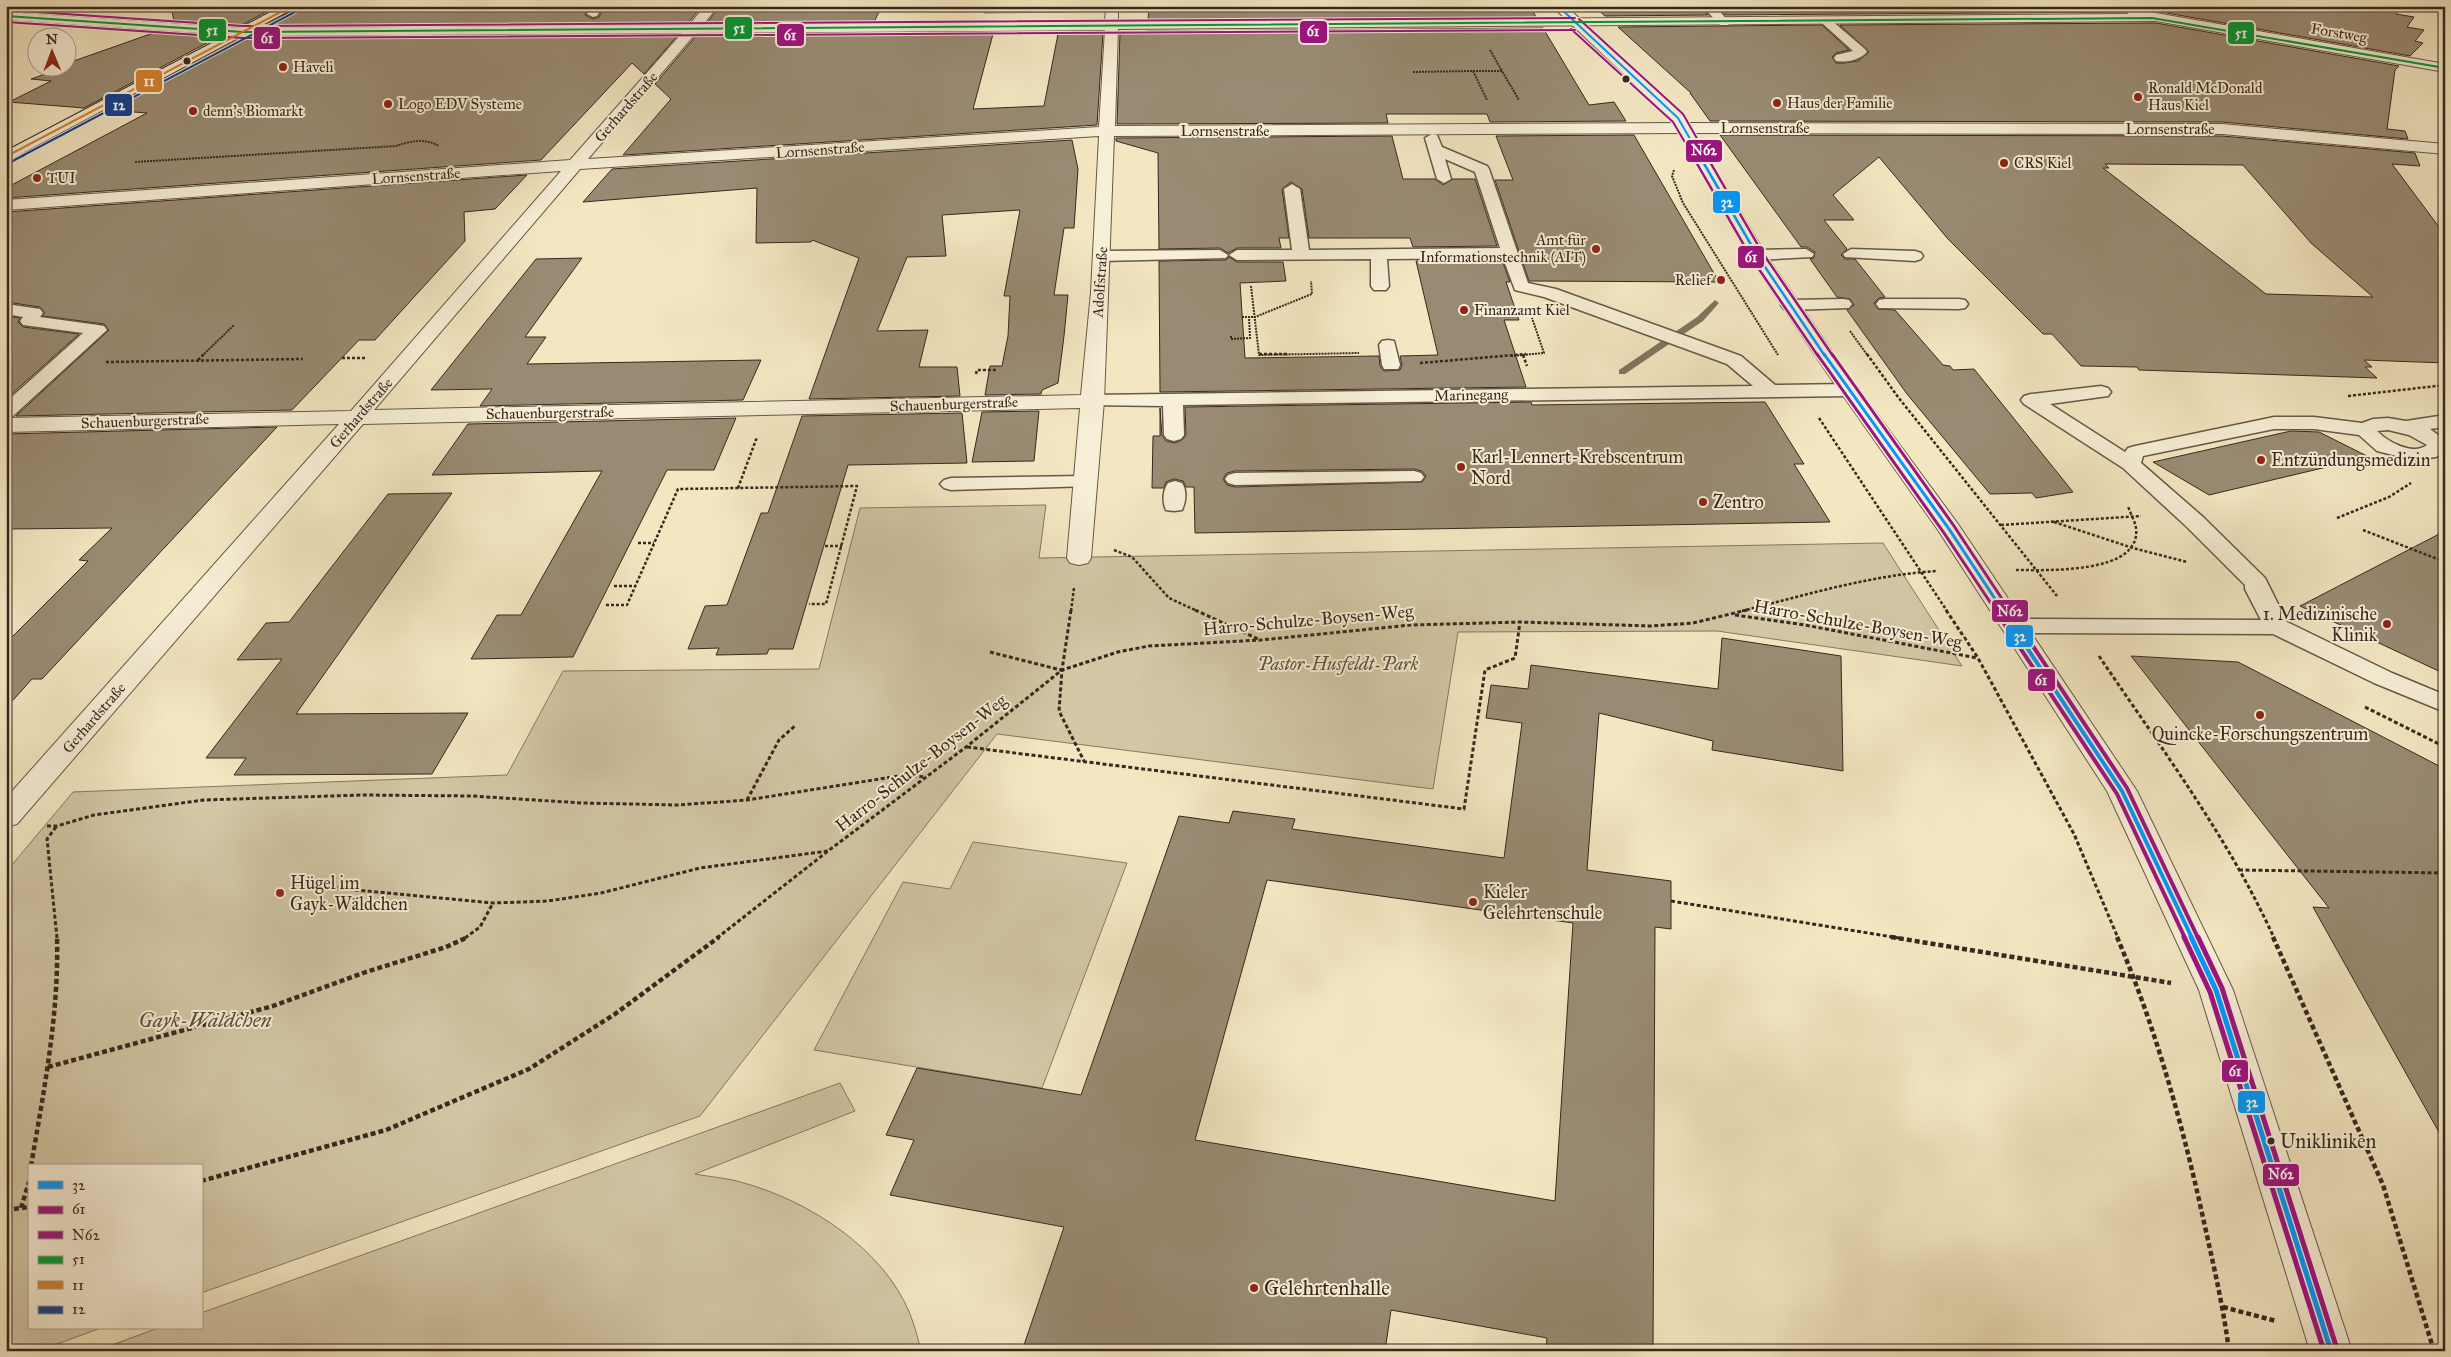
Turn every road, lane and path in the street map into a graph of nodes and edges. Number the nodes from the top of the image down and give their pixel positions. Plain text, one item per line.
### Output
1 (292, 6) edge
2 (712, 6) edge
3 (1112, 6) edge
4 (1558, 6) edge
5 (1708, 6) edge
6 (2110, 6) edge
7 (6, 16) edge
8 (2152, 18) junction
9 (1827, 22) junction
10 (1724, 23) junction
11 (1575, 24) junction
12 (1112, 26) junction
13 (693, 29) junction
14 (243, 32) junction
15 (1840, 58) dead end
16 (2445, 68) edge
17 (1413, 72) dead end
18 (1472, 72) junction
19 (1486, 100) dead end
20 (1519, 100) dead end
21 (1686, 128) junction
22 (1429, 130) junction
23 (1109, 131) junction
24 (1435, 149) junction
25 (2445, 149) edge
26 (6, 157) edge
27 (574, 165) junction
28 (1444, 179) dead end
29 (1292, 189) dead end
30 (6, 205) edge
31 (1510, 253) junction
32 (1301, 254) junction
33 (1378, 254) junction
34 (1806, 254) dead end
35 (1851, 254) dead end
36 (1757, 255) junction
37 (1102, 256) junction
38 (1915, 256) dead end
39 (1310, 274) dead end
40 (1251, 286) dead end
41 (1380, 286) dead end
42 (1521, 286) junction
43 (1843, 304) dead end
44 (1885, 304) dead end
45 (1959, 304) dead end
46 (1790, 305) junction
47 (6, 309) edge
48 (1242, 317) dead end
49 (1249, 317) junction
50 (1255, 317) junction
51 (234, 325) dead end
52 (1231, 336) dead end
53 (303, 359) dead end
54 (198, 360) junction
55 (61, 363) junction
56 (1769, 390) junction
57 (1800, 390) junction
58 (1849, 390) junction
59 (2101, 392) dead end
60 (1173, 399) junction
61 (1093, 400) junction
62 (768, 409) junction
63 (6, 412) edge
64 (359, 415) junction
65 (2445, 420) edge
66 (6, 424) edge
67 (2407, 427) junction
68 (2366, 430) junction
69 (1174, 435) dead end
70 (2429, 453) junction
71 (2130, 464) junction
72 (1414, 476) dead end
73 (1235, 479) dead end
74 (1084, 482) junction
75 (951, 484) dead end
76 (738, 488) junction
77 (2337, 518) dead end
78 (2054, 522) junction
79 (2363, 530) dead end
80 (638, 543) dead end
81 (654, 543) junction
82 (825, 546) dead end
83 (842, 546) junction
84 (2133, 548) junction
85 (1080, 553) junction
86 (2445, 562) edge
87 (2191, 563) dead end
88 (1977, 570) junction
89 (2012, 570) dead end
90 (2037, 570) junction
91 (1922, 571) junction
92 (614, 586) dead end
93 (635, 586) junction
94 (809, 604) dead end
95 (606, 605) dead end
96 (1733, 615) junction
97 (1520, 622) junction
98 (2015, 626) junction
99 (2079, 627) junction
100 (2277, 627) junction
101 (1261, 640) junction
102 (990, 652) dead end
103 (1978, 658) junction
104 (1062, 670) junction
105 (2445, 704) edge
106 (796, 725) dead end
107 (966, 747) junction
108 (1084, 760) junction
109 (926, 777) junction
110 (747, 800) junction
111 (6, 817) edge
112 (41, 826) dead end
113 (57, 826) junction
114 (828, 851) junction
115 (2238, 870) junction
116 (2445, 872) edge
117 (303, 885) dead end
118 (1671, 901) dead end
119 (494, 903) junction
120 (2134, 977) junction
121 (2216, 990) junction
122 (48, 1067) junction
123 (31, 1164) edge
124 (202, 1181) edge
125 (28, 1185) edge
126 (28, 1207) edge
127 (21, 1208) junction
128 (6, 1210) edge
129 (2223, 1307) junction
130 (2285, 1324) dead end
131 (2230, 1351) edge
132 (2331, 1351) edge
133 (2434, 1351) edge

1 - 14 street
2 - 13 street, Gerhardstraße
3 - 12 street, Adolfstraße
4 - 11 street
5 - 10 lane
6 - 8 street, Forstweg
7 - 14 street
8 - 9 street
8 - 16 street, Forstweg
9 - 10 street
9 - 15 lane
10 - 11 street
11 - 12 street
11 - 21 street
12 - 13 street
12 - 23 street, Adolfstraße
13 - 14 street
13 - 27 street, Gerhardstraße
14 - 26 street
17 - 18 path
18 - 19 path
18 - 20 path
21 - 22 street, Lornsenstraße
21 - 25 street, Lornsenstraße
21 - 36 street
21 - 57 path
22 - 23 street, Lornsenstraße
22 - 24 lane
23 - 27 street, Lornsenstraße
23 - 37 street, Adolfstraße
24 - 28 lane
24 - 31 lane
27 - 30 street, Lornsenstraße
27 - 64 street, Gerhardstraße
29 - 32 lane
31 - 33 lane
31 - 42 lane
32 - 33 lane
32 - 37 lane
33 - 41 lane
34 - 36 lane
35 - 38 lane
36 - 46 street
37 - 61 street, Adolfstraße
39 - 50 path
40 - 50 path
42 - 50 path
42 - 56 lane
43 - 46 lane
44 - 45 lane
46 - 58 street
47 - 55 lane
48 - 49 path
49 - 50 path
49 - 52 path
51 - 54 path
53 - 54 path
54 - 55 path
55 - 63 lane
56 - 57 lane, Marinegang
56 - 60 lane, Marinegang
57 - 58 lane, Marinegang
57 - 91 path
58 - 88 street
59 - 71 lane
60 - 61 lane, Marinegang
60 - 69 lane
61 - 62 street, Schauenburgerstraße
61 - 74 street, Adolfstraße
62 - 64 street, Schauenburgerstraße
62 - 76 path
64 - 66 street, Schauenburgerstraße
64 - 111 street, Gerhardstraße
65 - 67 lane
67 - 68 lane
67 - 70 lane
68 - 70 lane
68 - 71 lane
70 - 77 path
71 - 100 lane
72 - 73 lane
74 - 75 lane
74 - 85 street, Adolfstraße
76 - 81 path
76 - 83 path
78 - 84 path
78 - 84 path
78 - 90 path
79 - 86 path
80 - 81 path
81 - 93 path
82 - 83 path
83 - 94 path
84 - 87 path
84 - 90 path
85 - 101 path
85 - 104 path
88 - 91 path, Harro-Schulze-Boysen-Weg
88 - 98 street
89 - 90 path
90 - 99 path
91 - 96 path, Harro-Schulze-Boysen-Weg
91 - 103 path
92 - 93 path
93 - 95 path
96 - 97 path, Harro-Schulze-Boysen-Weg
96 - 103 path, Harro-Schulze-Boysen-Weg
97 - 101 path, Harro-Schulze-Boysen-Weg
97 - 108 path
98 - 99 lane
98 - 121 street
99 - 100 lane
99 - 115 path
100 - 105 lane
101 - 104 path, Harro-Schulze-Boysen-Weg
102 - 104 path
103 - 120 path
104 - 107 path, Harro-Schulze-Boysen-Weg
104 - 108 path
106 - 110 path
107 - 108 path
107 - 109 path, Harro-Schulze-Boysen-Weg
109 - 110 path
109 - 114 path, Harro-Schulze-Boysen-Weg
110 - 113 path
112 - 113 path
113 - 122 path
114 - 119 path
114 - 124 path, Harro-Schulze-Boysen-Weg
115 - 116 path
115 - 133 path
117 - 119 path
118 - 120 path
119 - 122 path
120 - 121 path
120 - 129 path
121 - 132 street
122 - 123 path
125 - 127 path
126 - 127 path
127 - 128 path
129 - 130 path
129 - 131 path

